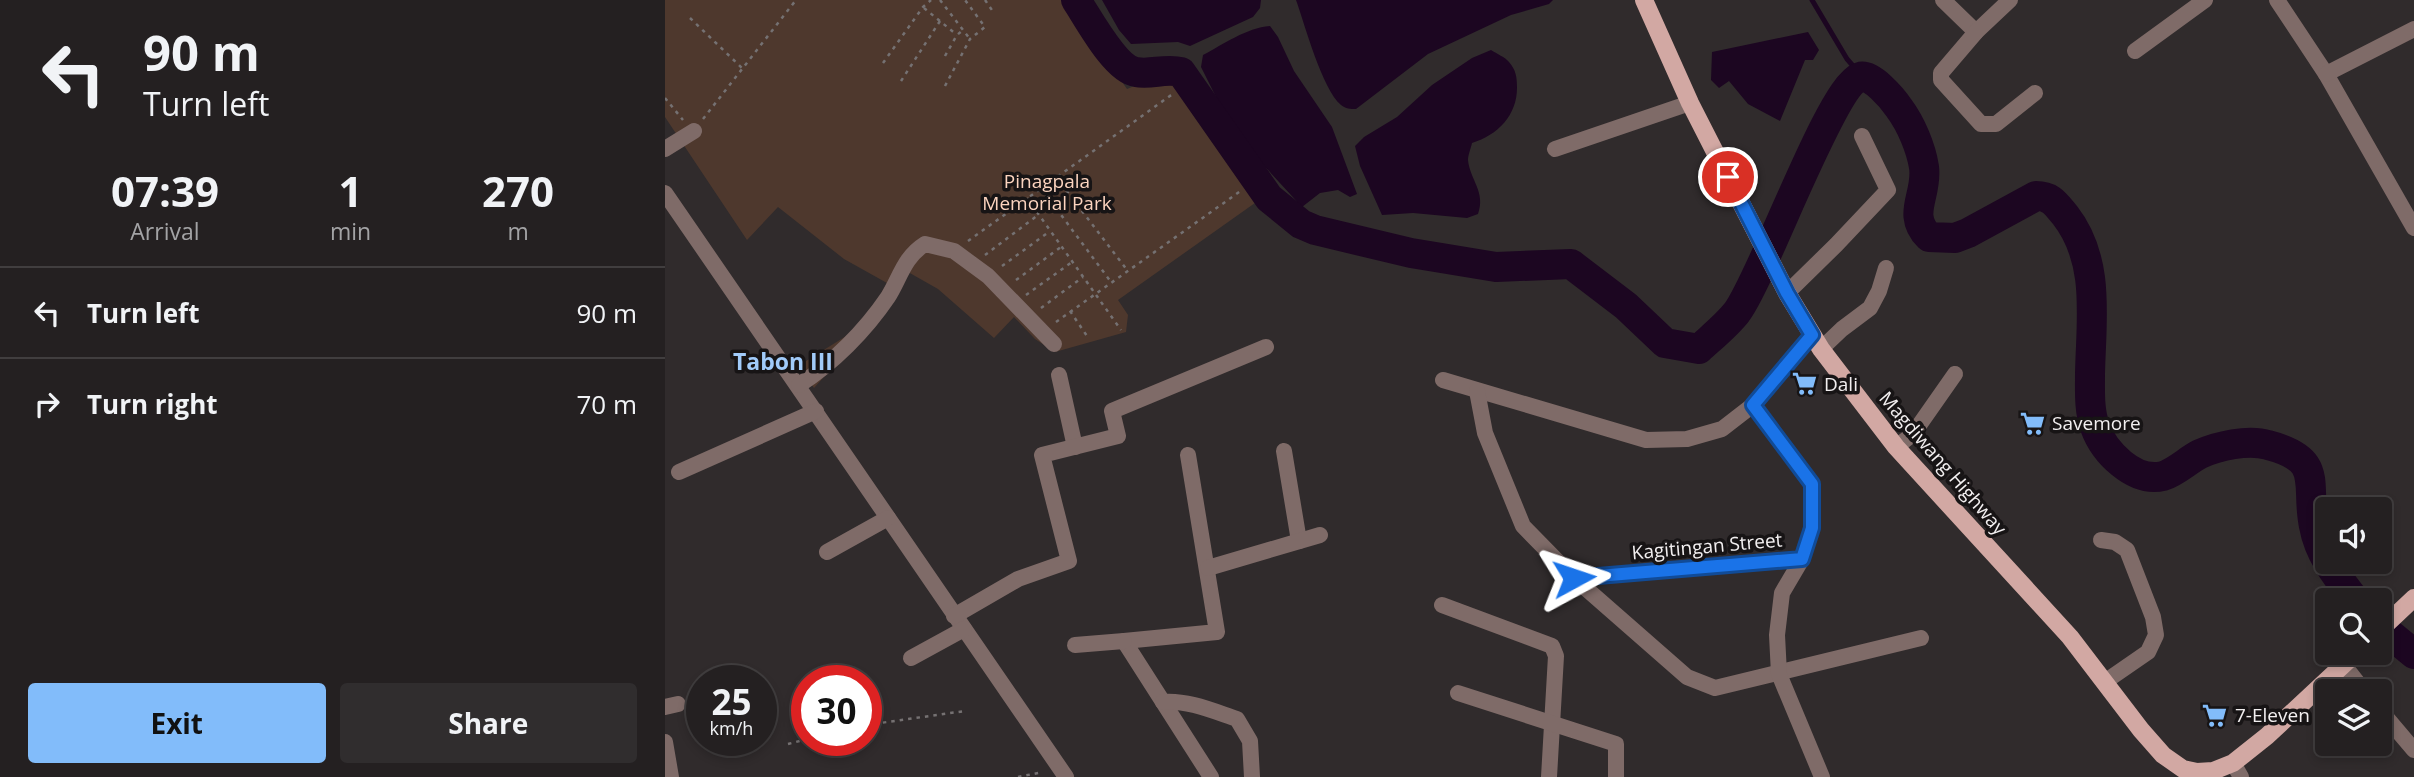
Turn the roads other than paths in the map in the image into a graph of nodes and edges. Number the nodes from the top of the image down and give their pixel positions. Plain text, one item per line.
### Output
1 (1644, 0) edge
2 (1943, 0) edge
3 (2010, 0) edge
4 (2205, 0) edge
5 (2277, 0) edge
6 (2414, 30) edge
7 (1976, 32) junction
8 (2135, 51) dead end
9 (2326, 74) junction
10 (2035, 93) dead end
11 (1690, 103) junction
12 (694, 131) road end
13 (1862, 136) dead end
14 (665, 149) edge
15 (1555, 149) dead end
16 (665, 192) edge
17 (2414, 228) edge
18 (1886, 268) dead end
19 (1787, 293) junction
20 (1816, 342) junction
21 (1053, 344) dead end
22 (1266, 347) dead end
23 (1955, 374) dead end
24 (1059, 375) dead end
25 (1443, 380) dead end
26 (799, 385) junction
27 (1477, 391) junction
28 (1753, 405) junction
29 (817, 411) junction
30 (1075, 447) junction
31 (1896, 447) junction
32 (1284, 451) dead end
33 (1188, 455) dead end
34 (680, 472) dead end
35 (888, 518) junction
36 (1320, 535) dead end
37 (2101, 540) dead end
38 (1299, 541) junction
39 (827, 552) dead end
40 (1802, 559) junction
41 (1208, 568) junction
42 (1574, 578) junction
43 (2414, 598) edge
44 (1442, 605) dead end
45 (954, 616) junction
46 (2392, 618) edge
47 (964, 629) junction
48 (1921, 638) dead end
49 (1124, 641) junction
50 (1076, 645) dead end
51 (911, 658) dead end
52 (2341, 667) joint
53 (1779, 674) junction
54 (2355, 679) edge
55 (2106, 681) junction
56 (1458, 693) dead end
57 (1163, 702) junction
58 (1552, 723) junction
59 (2392, 724) edge
60 (665, 742) edge
61 (2414, 750) edge
62 (2237, 770) edge
63 (1063, 773) edge
64 (2180, 773) edge
65 (671, 777) edge
66 (1212, 777) edge
67 (1252, 777) edge
68 (1549, 777) edge
69 (1616, 777) edge
70 (1822, 777) edge

1 - 11 main road, Magdiwang Highway
2 - 7 street
3 - 7 street
4 - 8 street
5 - 9 street
6 - 9 street
7 - 10 street
9 - 17 street
11 - 15 street
11 - 19 main road, Magdiwang Highway
12 - 14 street
13 - 19 street
16 - 26 street
18 - 20 street
19 - 20 main road, Magdiwang Highway
20 - 28 street
20 - 31 main road, Magdiwang Highway
21 - 26 street
22 - 30 street
23 - 31 street
24 - 30 street
25 - 27 street
26 - 29 street
27 - 28 street
27 - 42 street
28 - 40 street
29 - 34 street
29 - 35 street
30 - 45 street
31 - 55 main road, Magdiwang Highway
32 - 38 street
33 - 41 street
35 - 39 street
35 - 45 street
36 - 38 street
37 - 55 street
38 - 41 street
40 - 42 street, Kagitingan Street
40 - 53 street
41 - 49 street
42 - 53 street
43 - 46 main road
44 - 58 street
45 - 47 street
47 - 51 street
47 - 63 street
48 - 53 street
49 - 50 street
49 - 57 street
52 - 54 street
52 - 62 main road
53 - 70 street
55 - 64 main road, Magdiwang Highway
56 - 58 street
57 - 66 street
57 - 67 street
58 - 68 street
58 - 69 street
59 - 61 street
60 - 65 street
62 - 64 main road

